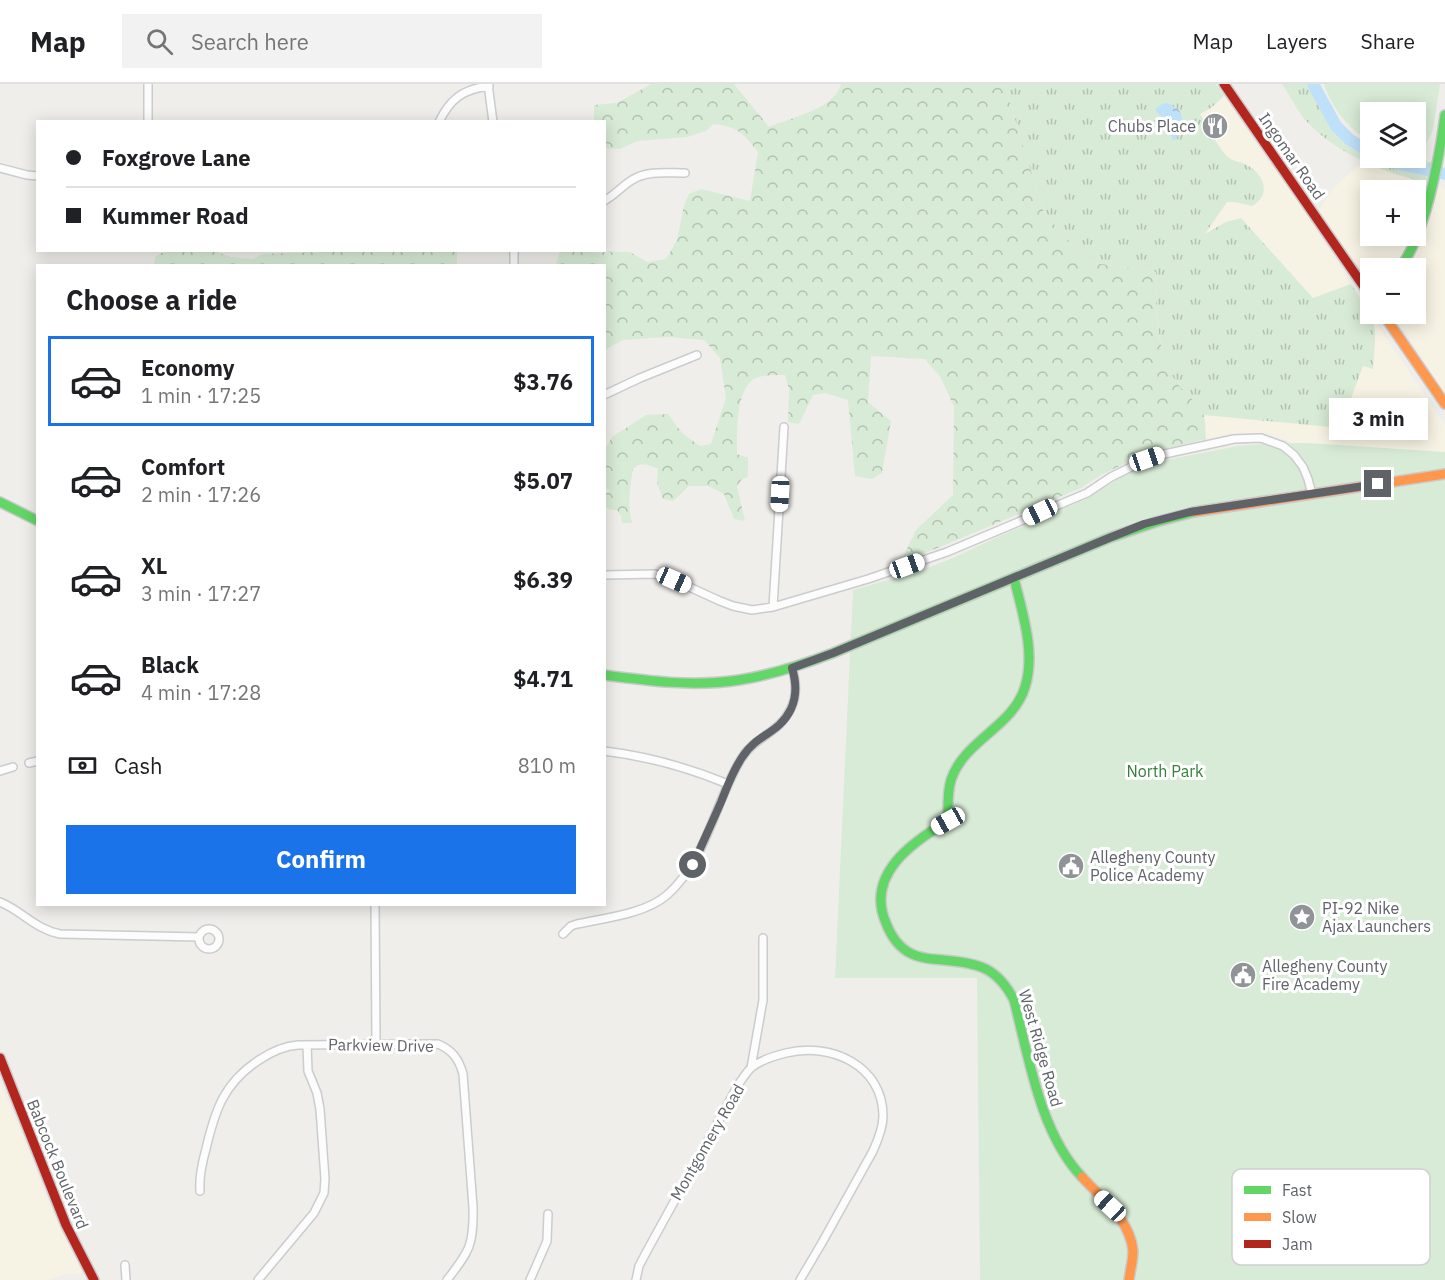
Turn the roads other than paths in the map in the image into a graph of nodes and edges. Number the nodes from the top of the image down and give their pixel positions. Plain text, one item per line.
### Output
1 (148, 84) edge
2 (1224, 84) edge
3 (488, 85) edge
4 (1445, 115) edge
5 (148, 120) edge
6 (440, 120) edge
7 (493, 120) edge
8 (0, 168) edge
9 (685, 173) dead end
10 (36, 176) edge
11 (606, 200) edge
12 (1407, 258) edge
13 (1360, 280) edge
14 (1390, 324) edge
15 (697, 355) dead end
16 (606, 394) edge
17 (1445, 404) edge
18 (783, 427) dead end
19 (1445, 474) edge
20 (1312, 494) junction
21 (0, 502) edge
22 (36, 520) edge
23 (606, 575) edge
24 (1014, 578) junction
25 (773, 608) junction
26 (792, 668) junction
27 (606, 675) edge
28 (606, 751) edge
29 (36, 761) edge
30 (29, 763) dead end
31 (13, 767) dead end
32 (0, 771) edge
33 (728, 784) junction
34 (0, 902) edge
35 (375, 906) edge
36 (563, 934) dead end
37 (199, 937) dead end
38 (763, 938) dead end
39 (376, 1043) junction
40 (307, 1045) junction
41 (0, 1058) edge
42 (751, 1068) junction
43 (200, 1191) dead end
44 (548, 1215) dead end
45 (125, 1265) dead end
46 (94, 1280) edge
47 (126, 1280) edge
48 (258, 1280) edge
49 (447, 1280) edge
50 (530, 1280) edge
51 (636, 1280) edge
52 (800, 1280) edge
53 (1129, 1280) edge

1 - 5 street
2 - 13 street, Ingomar Road
3 - 6 street
3 - 7 street
4 - 12 street
8 - 10 street
9 - 11 street
14 - 17 street
15 - 16 street
18 - 25 street
19 - 20 street
20 - 24 street
20 - 25 street
21 - 22 street
23 - 25 street
24 - 26 street
24 - 53 street, West Ridge Road
26 - 27 street
26 - 33 street
28 - 33 street
29 - 30 street
31 - 32 street
33 - 36 street
34 - 37 street
35 - 39 street
38 - 42 street
39 - 40 street, Parkview Drive
39 - 49 street, Parkview Drive
40 - 43 street, Parkview Drive
40 - 48 street
41 - 46 street, Babcock Boulevard
42 - 51 street, Montgomery Road
42 - 52 street, Montgomery Road
44 - 50 street
45 - 47 street

